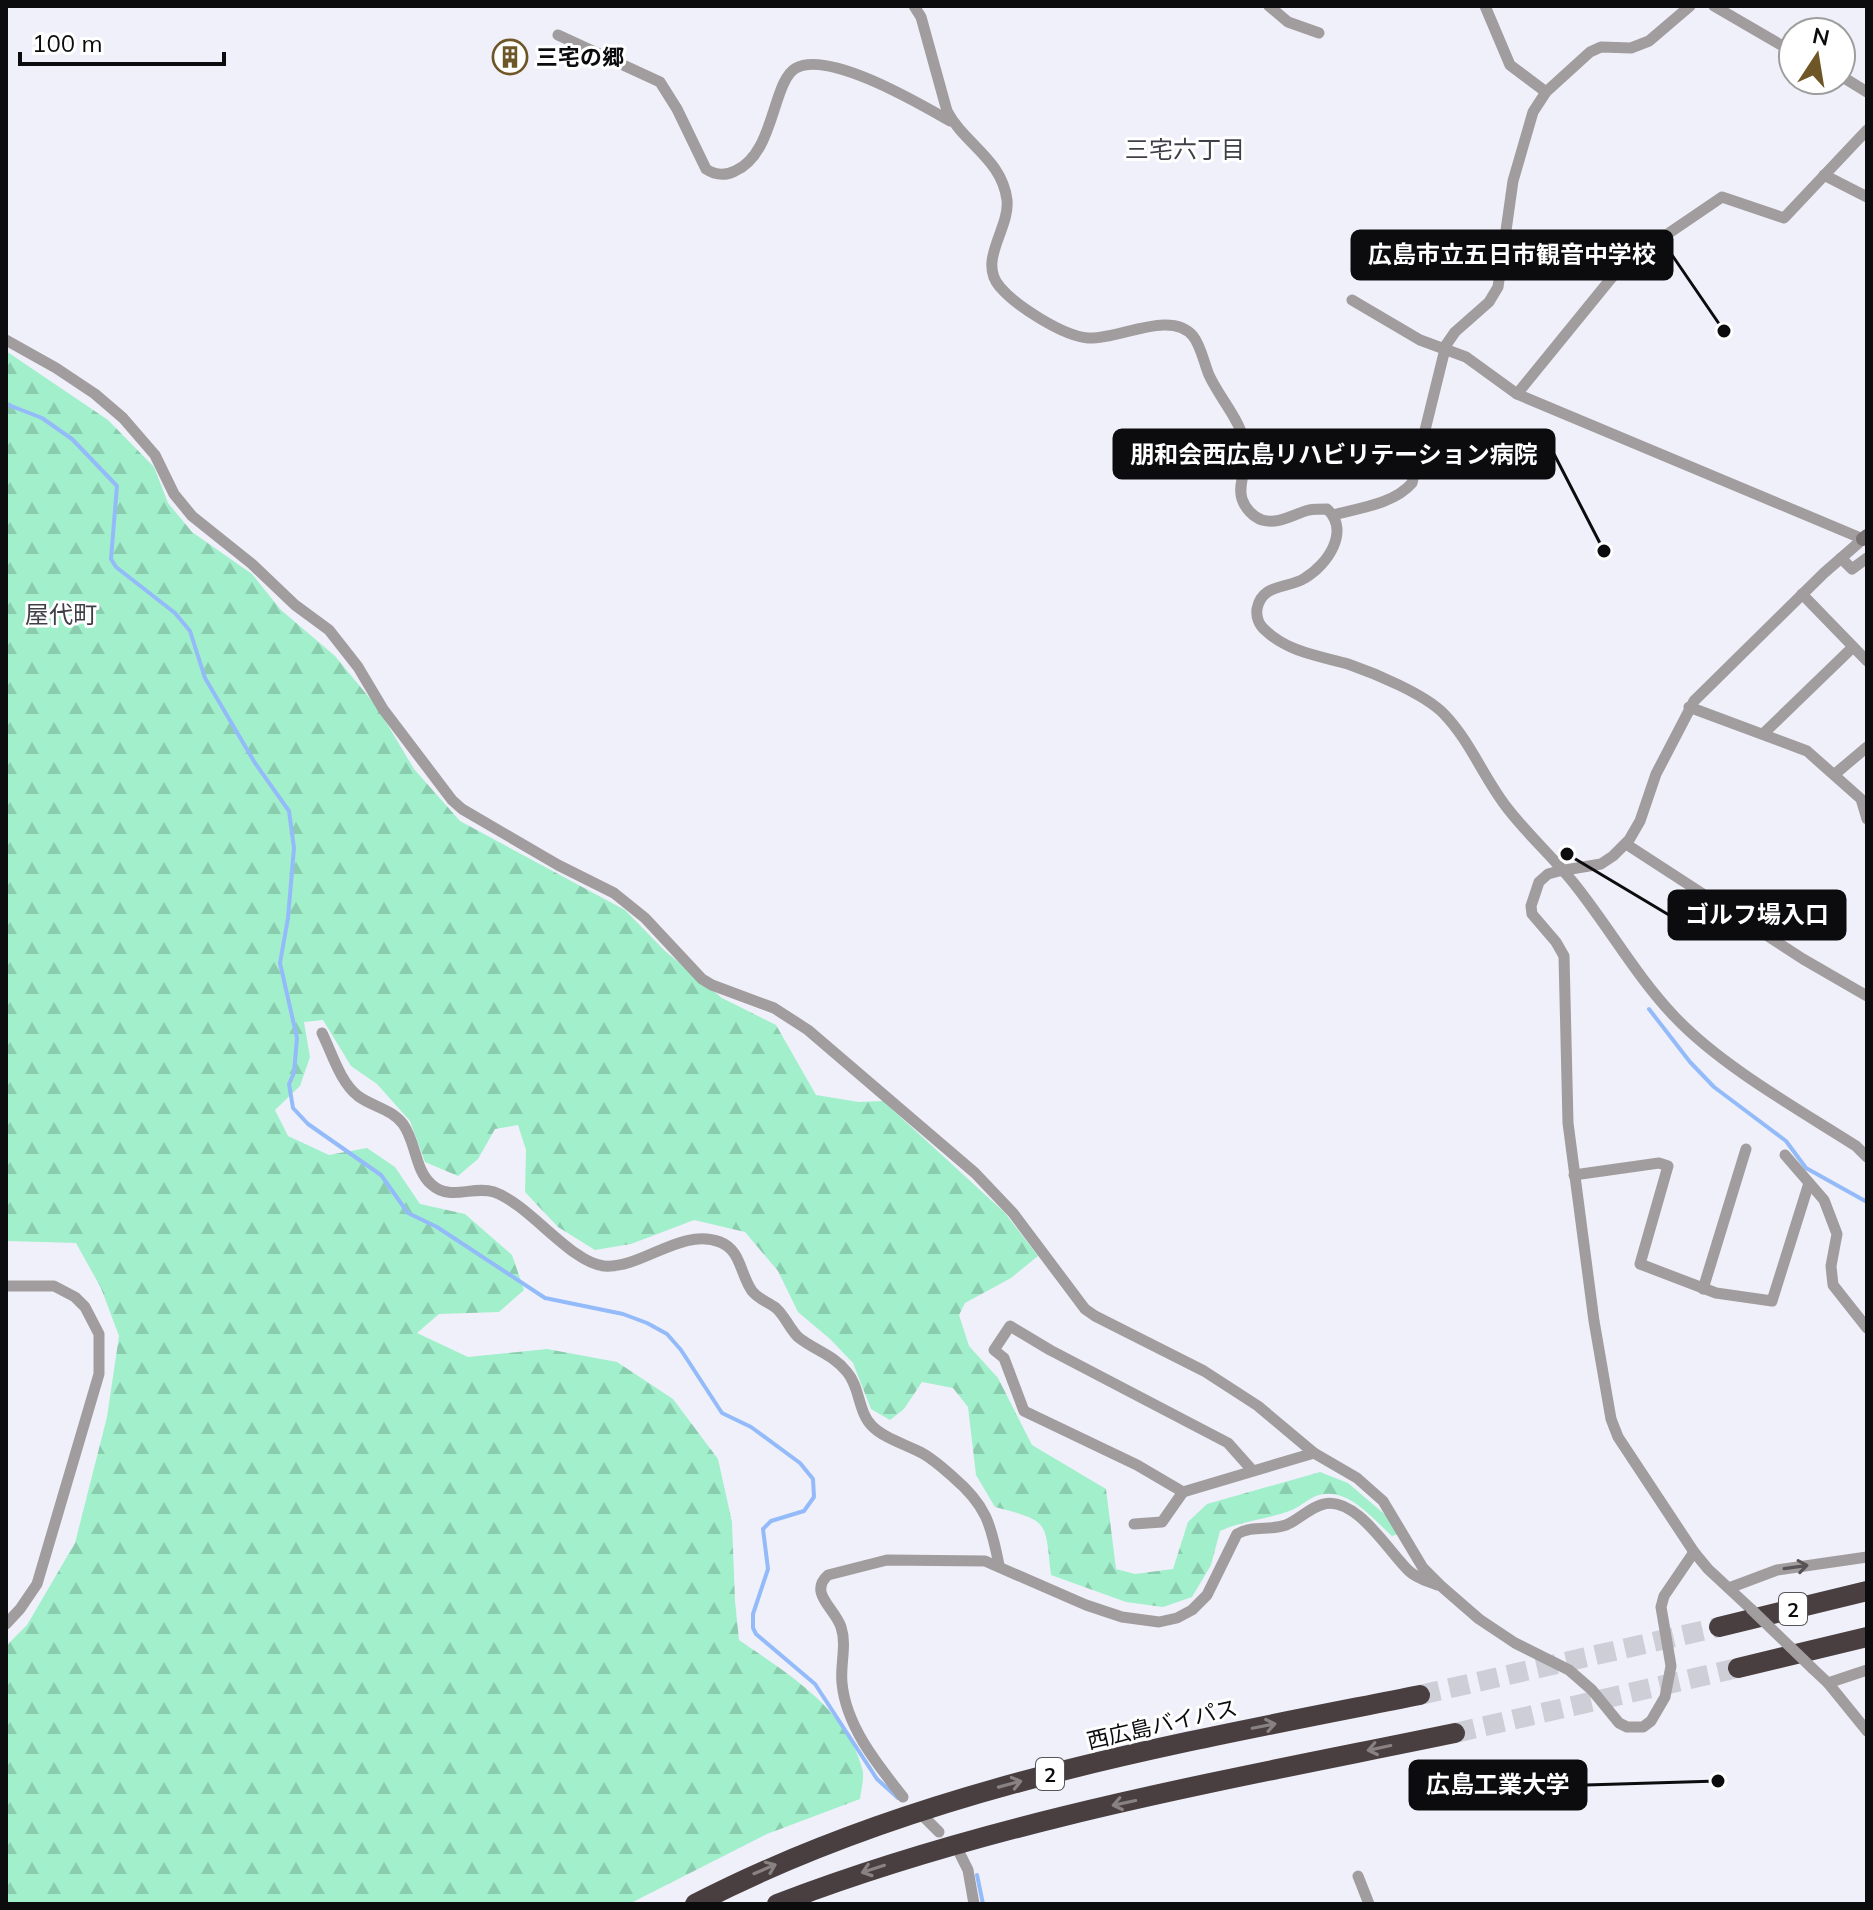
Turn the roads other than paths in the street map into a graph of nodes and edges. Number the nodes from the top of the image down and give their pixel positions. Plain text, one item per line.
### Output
1 (914, 6) edge
2 (1269, 6) edge
3 (1485, 6) edge
4 (1690, 6) edge
5 (1714, 6) edge
6 (1319, 33) dead end
7 (558, 35) dead end
8 (1777, 43) edge
9 (1546, 92) junction
10 (954, 123) junction
11 (1867, 130) edge
12 (1824, 175) junction
13 (1867, 197) edge
14 (1352, 300) dead end
15 (6, 340) edge
16 (1444, 350) junction
17 (1517, 394) junction
18 (1333, 515) junction
19 (1865, 538) edge
20 (1841, 558) junction
21 (1867, 558) edge
22 (1802, 594) junction
23 (1853, 647) junction
24 (1867, 661) edge
25 (1689, 707) junction
26 (1763, 734) junction
27 (1867, 747) edge
28 (1835, 774) junction
29 (1867, 819) edge
30 (1626, 844) junction
31 (1563, 870) junction
32 (1867, 996) edge
33 (322, 1033) dead end
34 (1746, 1149) dead end
35 (1785, 1155) dead end
36 (1867, 1157) edge
37 (1574, 1175) junction
38 (1809, 1183) junction
39 (6, 1286) edge
40 (1703, 1289) junction
41 (1867, 1328) edge
42 (1314, 1453) junction
43 (1252, 1470) junction
44 (1183, 1492) junction
45 (1134, 1524) dead end
46 (1694, 1552) junction
47 (1867, 1557) edge
48 (999, 1565) junction
49 (1441, 1586) junction
50 (1729, 1588) junction
51 (1867, 1591) edge
52 (6, 1624) edge
53 (1719, 1627) tunnel mouth
54 (1867, 1637) edge
55 (1738, 1668) tunnel mouth
56 (1867, 1670) edge
57 (1828, 1683) junction
58 (1420, 1695) tunnel mouth
59 (1867, 1731) edge
60 (1455, 1733) tunnel mouth
61 (903, 1797) dead end
62 (925, 1818) dead end
63 (939, 1832) dead end
64 (959, 1852) dead end
65 (1358, 1876) dead end
66 (695, 1904) edge
67 (777, 1904) edge
68 (974, 1904) edge
69 (1369, 1904) edge

1 - 10 street
2 - 6 street
3 - 9 street
4 - 9 street
5 - 8 street
7 - 10 street
9 - 16 street
10 - 18 street
11 - 12 street
12 - 13 street
12 - 17 street
14 - 16 street
15 - 42 street
16 - 17 street
16 - 18 street
17 - 19 street
18 - 31 street
19 - 20 street
20 - 21 street
20 - 22 street
22 - 23 street
22 - 25 street
23 - 24 street
23 - 26 street
25 - 26 street
25 - 30 street
26 - 28 street
27 - 28 street
28 - 29 street
30 - 31 street
30 - 32 street
31 - 36 street
31 - 37 street
33 - 48 street
34 - 40 street
35 - 38 street
37 - 40 street
37 - 46 street
38 - 40 street
38 - 41 street
39 - 52 street
42 - 43 street
42 - 49 street
43 - 44 street
43 - 44 street
44 - 45 street
46 - 49 street
46 - 50 street
50 -> 47 street
48 - 49 street
48 - 61 street
50 - 57 street, bridge
51 - 53 highway, 2
54 - 55 highway, 2
56 - 57 street
57 - 59 street
66 -> 58 highway, 西広島バイパス / 2
60 -> 67 highway, 2
62 - 63 street
64 - 68 street
65 - 69 street

